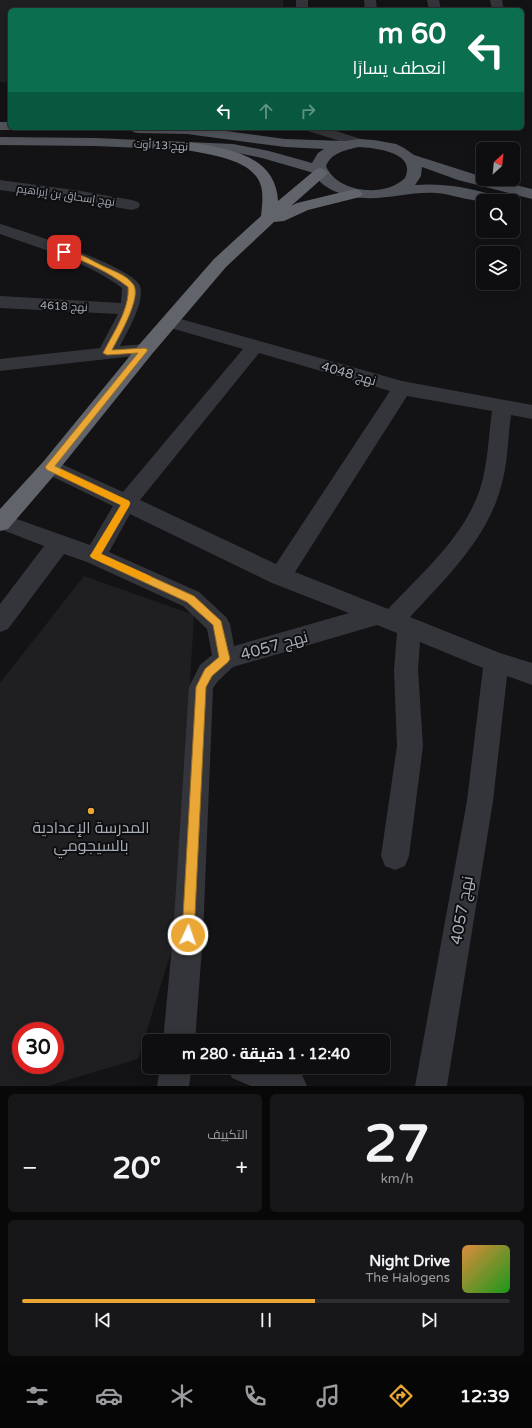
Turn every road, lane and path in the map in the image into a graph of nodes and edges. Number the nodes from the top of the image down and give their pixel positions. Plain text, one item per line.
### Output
1 (187, 130) edge
2 (319, 130) edge
3 (0, 141) edge
4 (359, 143) junction
5 (342, 145) junction
6 (188, 146) junction
7 (409, 158) junction
8 (319, 172) junction
9 (0, 185) edge
10 (393, 192) junction
11 (355, 194) junction
12 (532, 194) edge
13 (476, 195) edge
14 (520, 204) edge
15 (132, 205) dead end
16 (532, 207) edge
17 (264, 222) junction
18 (0, 229) edge
19 (0, 302) edge
20 (128, 309) junction
21 (170, 322) junction
22 (255, 346) junction
23 (145, 350) junction
24 (107, 353) junction
25 (0, 365) edge
26 (402, 388) junction
27 (502, 407) junction
28 (532, 412) edge
29 (50, 467) junction
30 (126, 503) junction
31 (1, 522) edge
32 (60, 542) junction
33 (95, 556) junction
34 (280, 576) junction
35 (393, 621) junction
36 (0, 622) edge
37 (225, 659) junction
38 (496, 662) junction
39 (532, 674) edge
40 (395, 856) dead end
41 (180, 1034) edge
42 (175, 1074) edge
43 (261, 1074) edge
44 (173, 1086) edge
45 (291, 1086) edge
46 (431, 1086) edge

1 - 5 main road, نهج 13 أوت
2 - 4 street
3 - 6 main road, نهج 13 أوت
4 - 5 main road, نهج 13 أوت
4 - 7 main road, نهج 13 أوت
5 - 8 main road
6 - 8 main road, نهج 13 أوت
6 - 17 highway
7 - 10 main road
7 - 12 main road
8 - 11 main road
8 - 17 highway
9 - 15 street, نهج إسحاق بن إبراهيم
10 - 11 main road
10 - 13 main road
11 - 17 highway
14 - 16 main road
17 - 21 highway
18 - 20 street
19 - 20 street, نهج 4618
20 - 24 street
21 - 22 street, نهج 4048
21 - 23 highway
22 - 26 street, نهج 4048
22 - 30 street
23 - 24 street
23 - 29 highway
24 - 25 street
26 - 27 street, نهج 4048
26 - 34 street
27 - 28 street, نهج 4048
27 - 35 street
29 - 30 street
29 - 31 highway
30 - 33 street
30 - 34 street
31 - 32 street
32 - 33 street
32 - 36 street
33 - 37 street
34 - 35 street
35 - 37 street, نهج 4057
35 - 38 street
35 - 40 street
37 - 41 street, نهج 4057
38 - 39 street
38 - 46 street, نهج 4057
42 - 44 street
43 - 45 street

